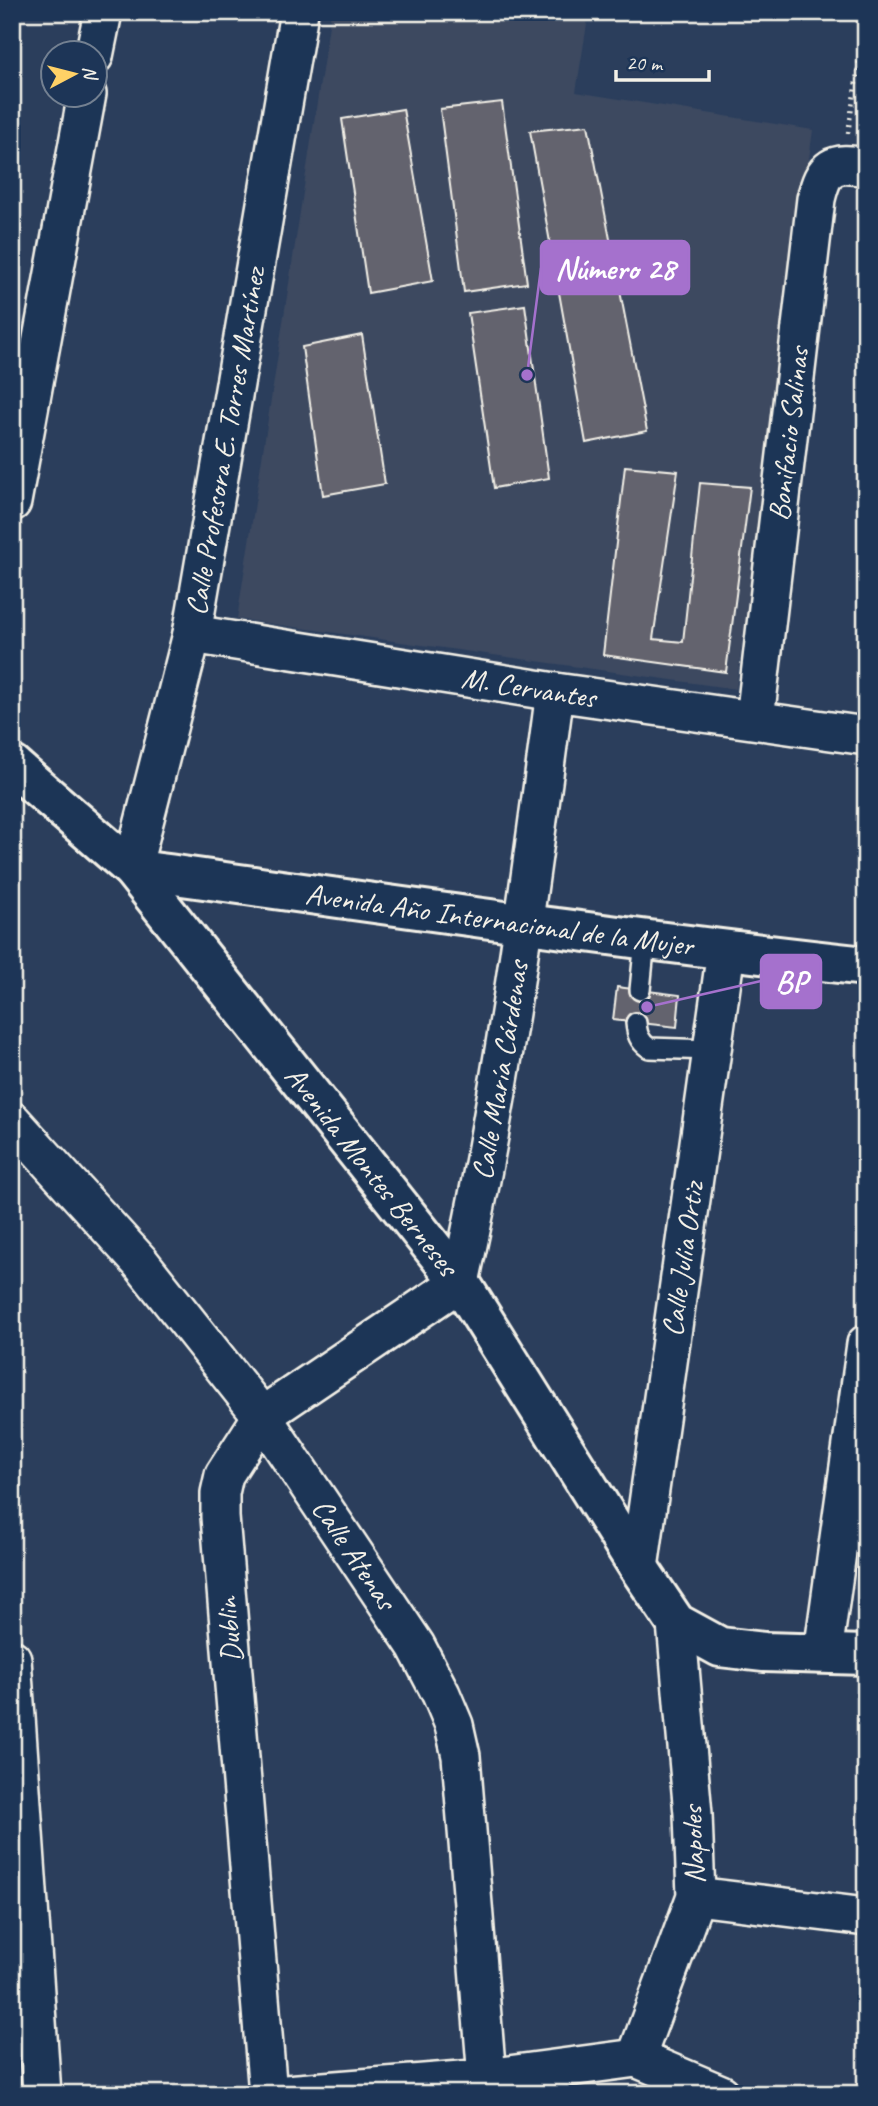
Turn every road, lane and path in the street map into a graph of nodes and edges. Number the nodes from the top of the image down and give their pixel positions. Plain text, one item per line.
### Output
1 (103, 12) edge
2 (299, 12) edge
3 (866, 16) edge
4 (98, 38) edge
5 (84, 108) edge
6 (855, 165) edge
7 (12, 502) edge
8 (192, 634) junction
9 (555, 692) junction
10 (755, 719) junction
11 (866, 736) edge
12 (12, 765) edge
13 (132, 869) junction
14 (525, 924) junction
15 (645, 940) junction
16 (726, 951) junction
17 (866, 966) edge
18 (640, 990) dead end
19 (636, 1023) dead end
20 (712, 1050) junction
21 (12, 1121) edge
22 (460, 1282) junction
23 (866, 1344) edge
24 (262, 1416) junction
25 (639, 1568) junction
26 (676, 1623) junction
27 (823, 1653) junction
28 (866, 1655) edge
29 (12, 1659) edge
30 (696, 1896) junction
31 (866, 1917) edge
32 (636, 2058) junction
33 (487, 2078) junction
34 (42, 2094) edge
35 (268, 2094) edge
36 (286, 2094) edge
37 (721, 2094) edge

1 - 4 street
2 - 8 street, Calle Profesora E. Torres Martínez
3 - 6 path
5 - 7 street
6 - 10 street, Bonifacio Salinas
8 - 9 street, M. Cervantes
8 - 13 street, Calle Profesora E. Torres Martínez
9 - 10 street, M. Cervantes
9 - 14 street, Calle María Cárdenas
10 - 11 street, M. Cervantes
12 - 13 street, Avenida Montes Berneses
13 - 14 street, Avenida Año Internacional de la Mujer
13 - 22 street, Avenida Montes Berneses
14 - 15 street, Avenida Año Internacional de la Mujer
14 - 22 street, Calle María Cárdenas
15 - 16 street, Avenida Año Internacional de la Mujer
15 - 18 lane
16 - 17 street, Avenida Año Internacional de la Mujer
16 - 20 street, Calle Julia Ortiz
19 - 20 lane
20 - 25 street, Calle Julia Ortiz
21 - 24 street, Calle Atenas
22 - 24 street, Dublin
22 - 25 street, Avenida Montes Berneses
23 - 27 street
24 - 33 street, Calle Atenas
24 - 35 street, Dublin
25 - 26 street, Avenida Montes Berneses
26 - 27 street
26 - 30 street, Napoles
27 - 28 street
29 - 34 street
30 - 31 street
30 - 32 street, Napoles
32 - 33 street
32 - 37 street
33 - 36 street

